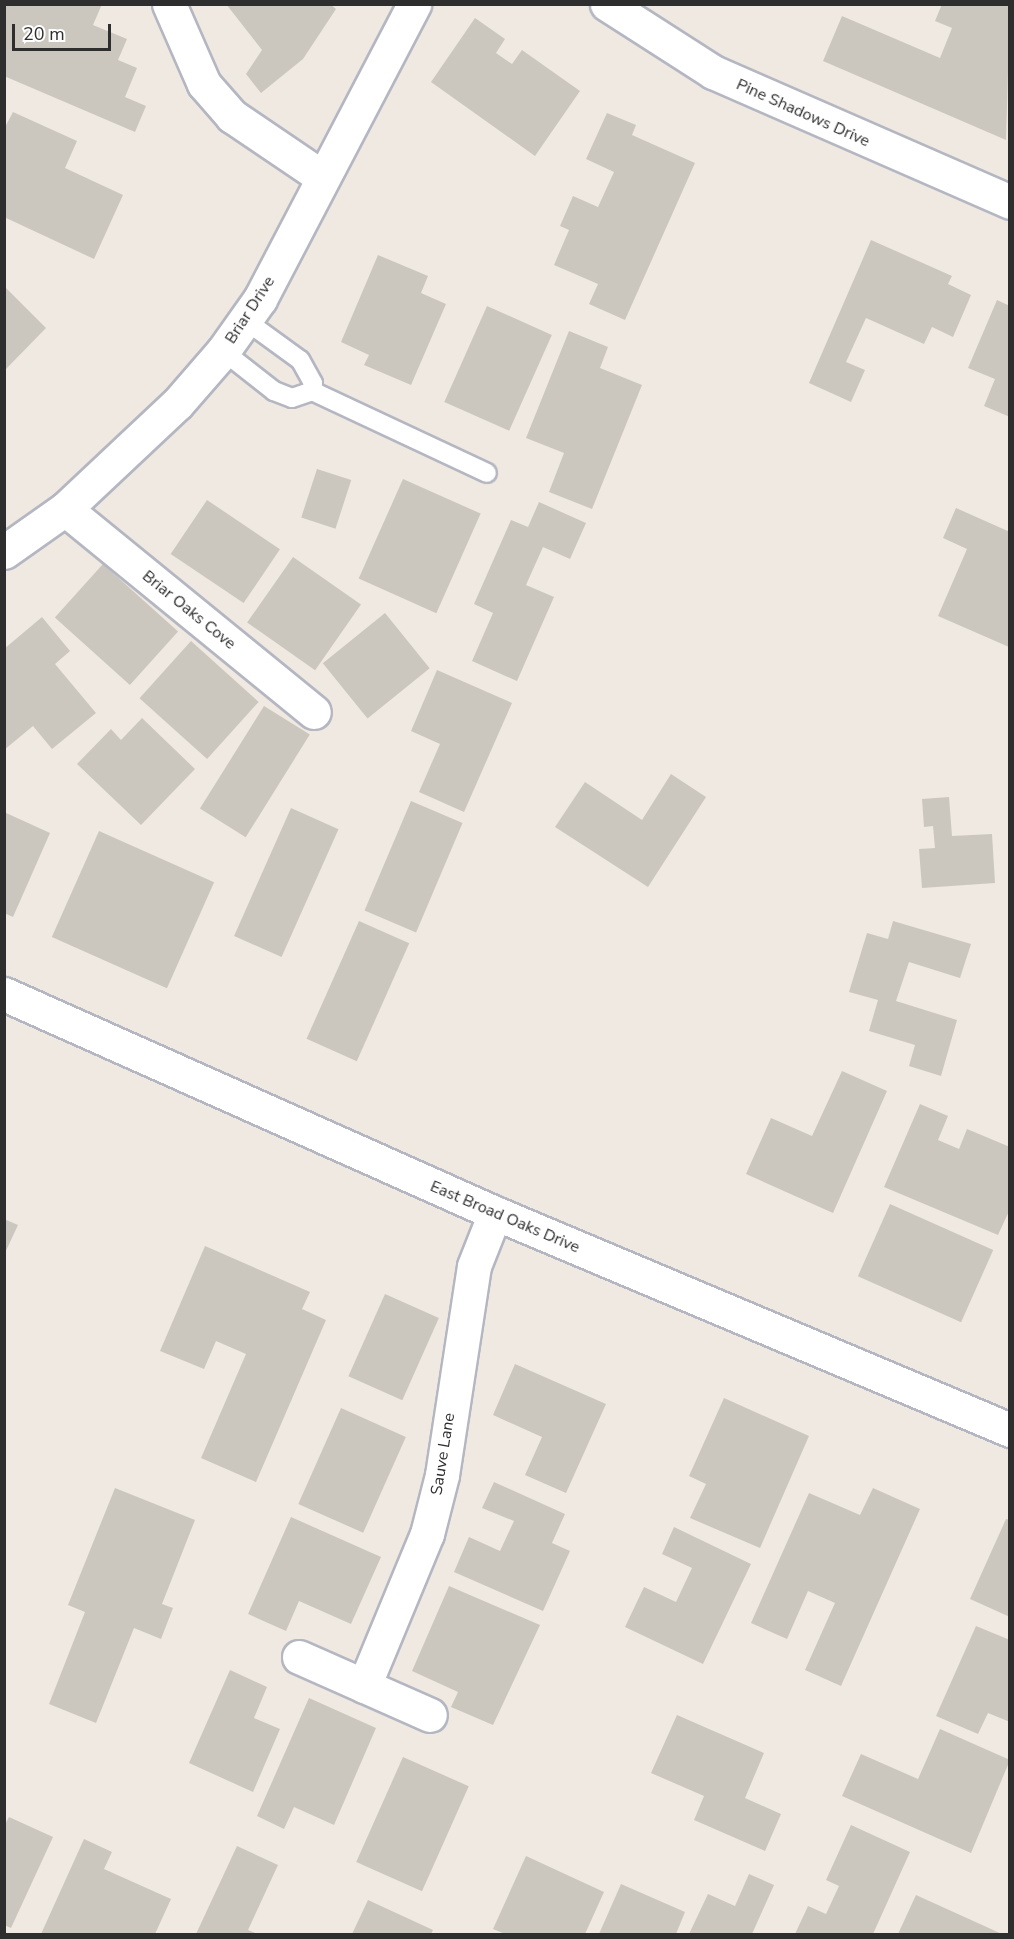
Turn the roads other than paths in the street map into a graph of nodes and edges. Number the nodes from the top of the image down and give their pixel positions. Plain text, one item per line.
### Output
1 (169, 4) edge
2 (414, 4) edge
3 (607, 4) edge
4 (322, 177) junction
5 (1010, 202) edge
6 (245, 320) junction
7 (223, 351) junction
8 (312, 391) junction
9 (487, 472) dead end
10 (65, 509) junction
11 (4, 552) edge
12 (314, 712) dead end
13 (4, 994) edge
14 (495, 1213) junction
15 (1010, 1430) edge
16 (299, 1657) dead end
17 (364, 1686) junction
18 (430, 1715) dead end

1 - 4 street
2 - 4 street, Briar Drive
3 - 5 street, Pine Shadows Drive
4 - 6 street, Briar Drive
6 - 7 street, Briar Drive
6 - 8 lane
7 - 8 lane
7 - 10 street, Briar Drive
8 - 9 lane
10 - 11 street, Briar Drive
10 - 12 street, Briar Oaks Cove
13 - 14 street, East Broad Oaks Drive
14 - 15 street, East Broad Oaks Drive
14 - 17 street, Sauve Lane
16 - 17 street
17 - 18 street

